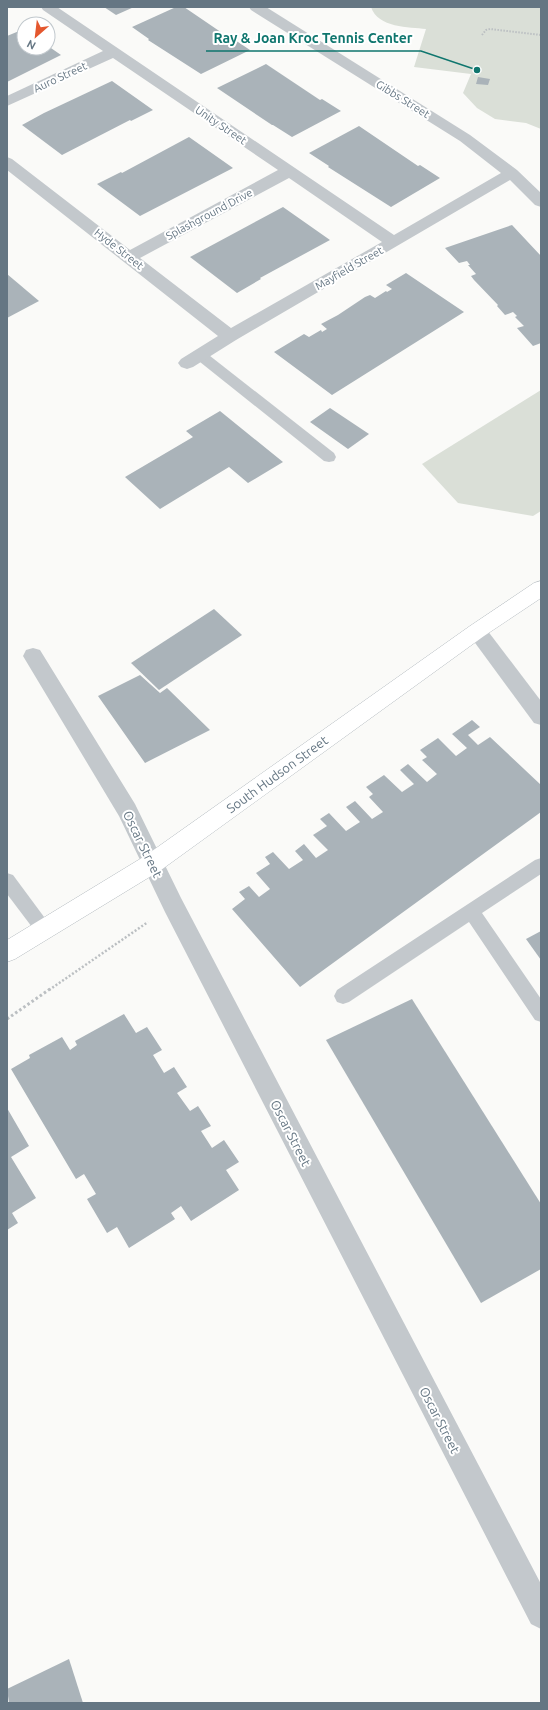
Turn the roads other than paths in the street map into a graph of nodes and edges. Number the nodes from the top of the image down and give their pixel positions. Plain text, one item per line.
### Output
1 (48, 7) edge
2 (256, 7) edge
3 (113, 52) junction
4 (7, 102) edge
5 (7, 162) edge
6 (289, 171) junction
7 (511, 173) junction
8 (541, 202) edge
9 (394, 242) junction
10 (129, 257) junction
11 (230, 336) junction
12 (194, 359) joint
13 (329, 457) dead end
14 (541, 588) edge
15 (477, 631) junction
16 (32, 656) dead end
17 (541, 717) edge
18 (153, 863) junction
19 (541, 865) edge
20 (7, 880) edge
21 (471, 911) junction
22 (44, 930) junction
23 (7, 952) edge
24 (343, 996) dead end
25 (541, 1014) edge
26 (541, 1614) edge

1 - 3 street, Unity Street
2 - 7 street, Gibbs Street
3 - 4 street, Auro Street
3 - 6 street, Unity Street
5 - 10 street, Hyde Street
6 - 9 street, Unity Street
6 - 10 street, Splashground Drive
7 - 8 street, Gibbs Street
7 - 9 street, Mayfield Street
9 - 11 street, Mayfield Street
10 - 11 street, Hyde Street
11 - 12 street, Mayfield Street
12 - 13 lane
14 - 15 street, South Hudson Street
15 - 17 street
15 - 18 street, South Hudson Street
16 - 18 street, Oscar Street
18 - 22 street, South Hudson Street
18 - 26 street, Oscar Street
19 - 21 lane
20 - 22 lane
21 - 24 lane
21 - 25 lane
22 - 23 street, South Hudson Street

